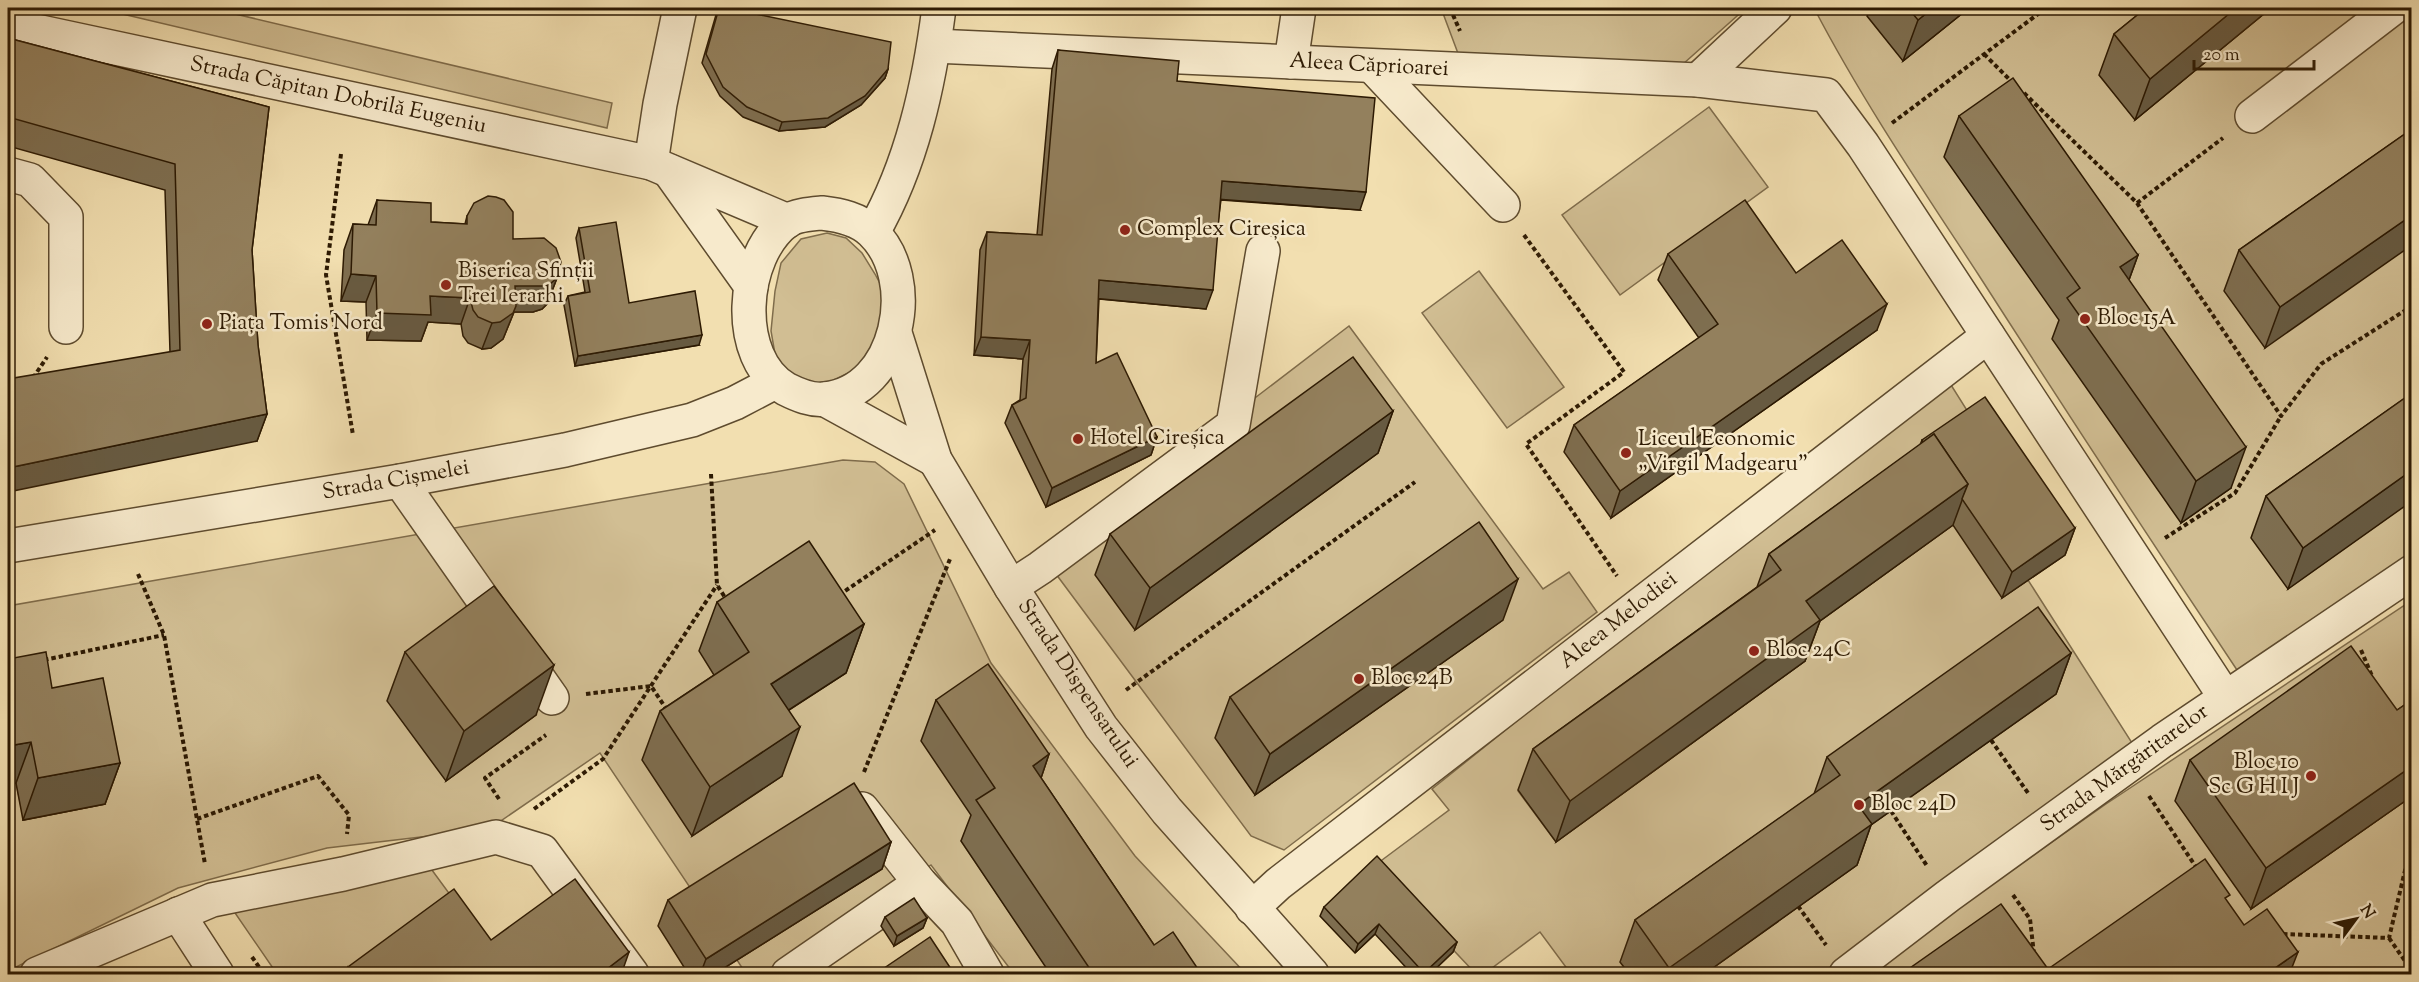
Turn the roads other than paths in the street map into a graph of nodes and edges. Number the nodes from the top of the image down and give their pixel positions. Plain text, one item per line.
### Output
1 (680, 8) edge
2 (939, 8) edge
3 (1299, 8) edge
4 (1775, 8) edge
5 (2393, 8) edge
6 (8, 25) edge
7 (934, 46) junction
8 (1291, 62) junction
9 (1372, 66) junction
10 (1698, 80) junction
11 (2252, 116) road end
12 (660, 166) junction
13 (8, 174) edge
14 (1510, 215) road end
15 (788, 221) junction
16 (873, 232) junction
17 (1263, 251) dead end
18 (751, 286) junction
19 (66, 327) road end
20 (895, 333) junction
21 (1988, 336) junction
22 (775, 382) junction
23 (824, 399) junction
24 (935, 460) junction
25 (399, 481) junction
26 (8, 546) edge
27 (2412, 572) edge
28 (1011, 587) junction
29 (2225, 697) junction
30 (552, 698) road end
31 (853, 798) edge
32 (920, 883) junction
33 (1252, 908) junction
34 (177, 914) junction
35 (1847, 974) edge
36 (38, 975) edge
37 (217, 975) edge
38 (633, 975) edge
39 (788, 975) edge
40 (987, 975) edge
41 (1312, 975) edge

1 - 12 street
2 - 7 street
3 - 8 street
4 - 10 street
5 - 11 street
6 - 12 street, Strada Căpitan Dobrilă Eugeniu
7 - 8 street, Aleea Căprioarei
7 - 16 street
8 - 9 street, Aleea Căprioarei
9 - 10 street, Aleea Căprioarei
9 - 14 street
10 - 21 street, Aleea Căprioarei
12 - 15 street, Strada Căpitan Dobrilă Eugeniu
12 - 18 street
13 - 19 street
15 - 16 street
15 - 18 street, Strada Dispensarului
16 - 20 street, Strada Dispensarului
17 - 28 street
18 - 22 street, Strada Dispensarului
20 - 23 street, Strada Dispensarului
20 - 24 street, Strada Dispensarului
21 - 29 street, Aleea Căprioarei
21 - 33 street, Aleea Melodiei
22 - 23 street, Strada Dispensarului
22 - 25 street, Strada Cișmelei
23 - 24 street, Strada Dispensarului
24 - 28 street, Strada Dispensarului
25 - 26 street, Strada Cișmelei
25 - 30 street
27 - 29 street, Strada Mărgăritarelor
28 - 33 street, Strada Dispensarului
29 - 35 street, Strada Mărgăritarelor
31 - 32 street
32 - 39 street
32 - 40 street
33 - 41 street, Strada Dispensarului
34 - 36 street
34 - 37 street
34 - 38 street

